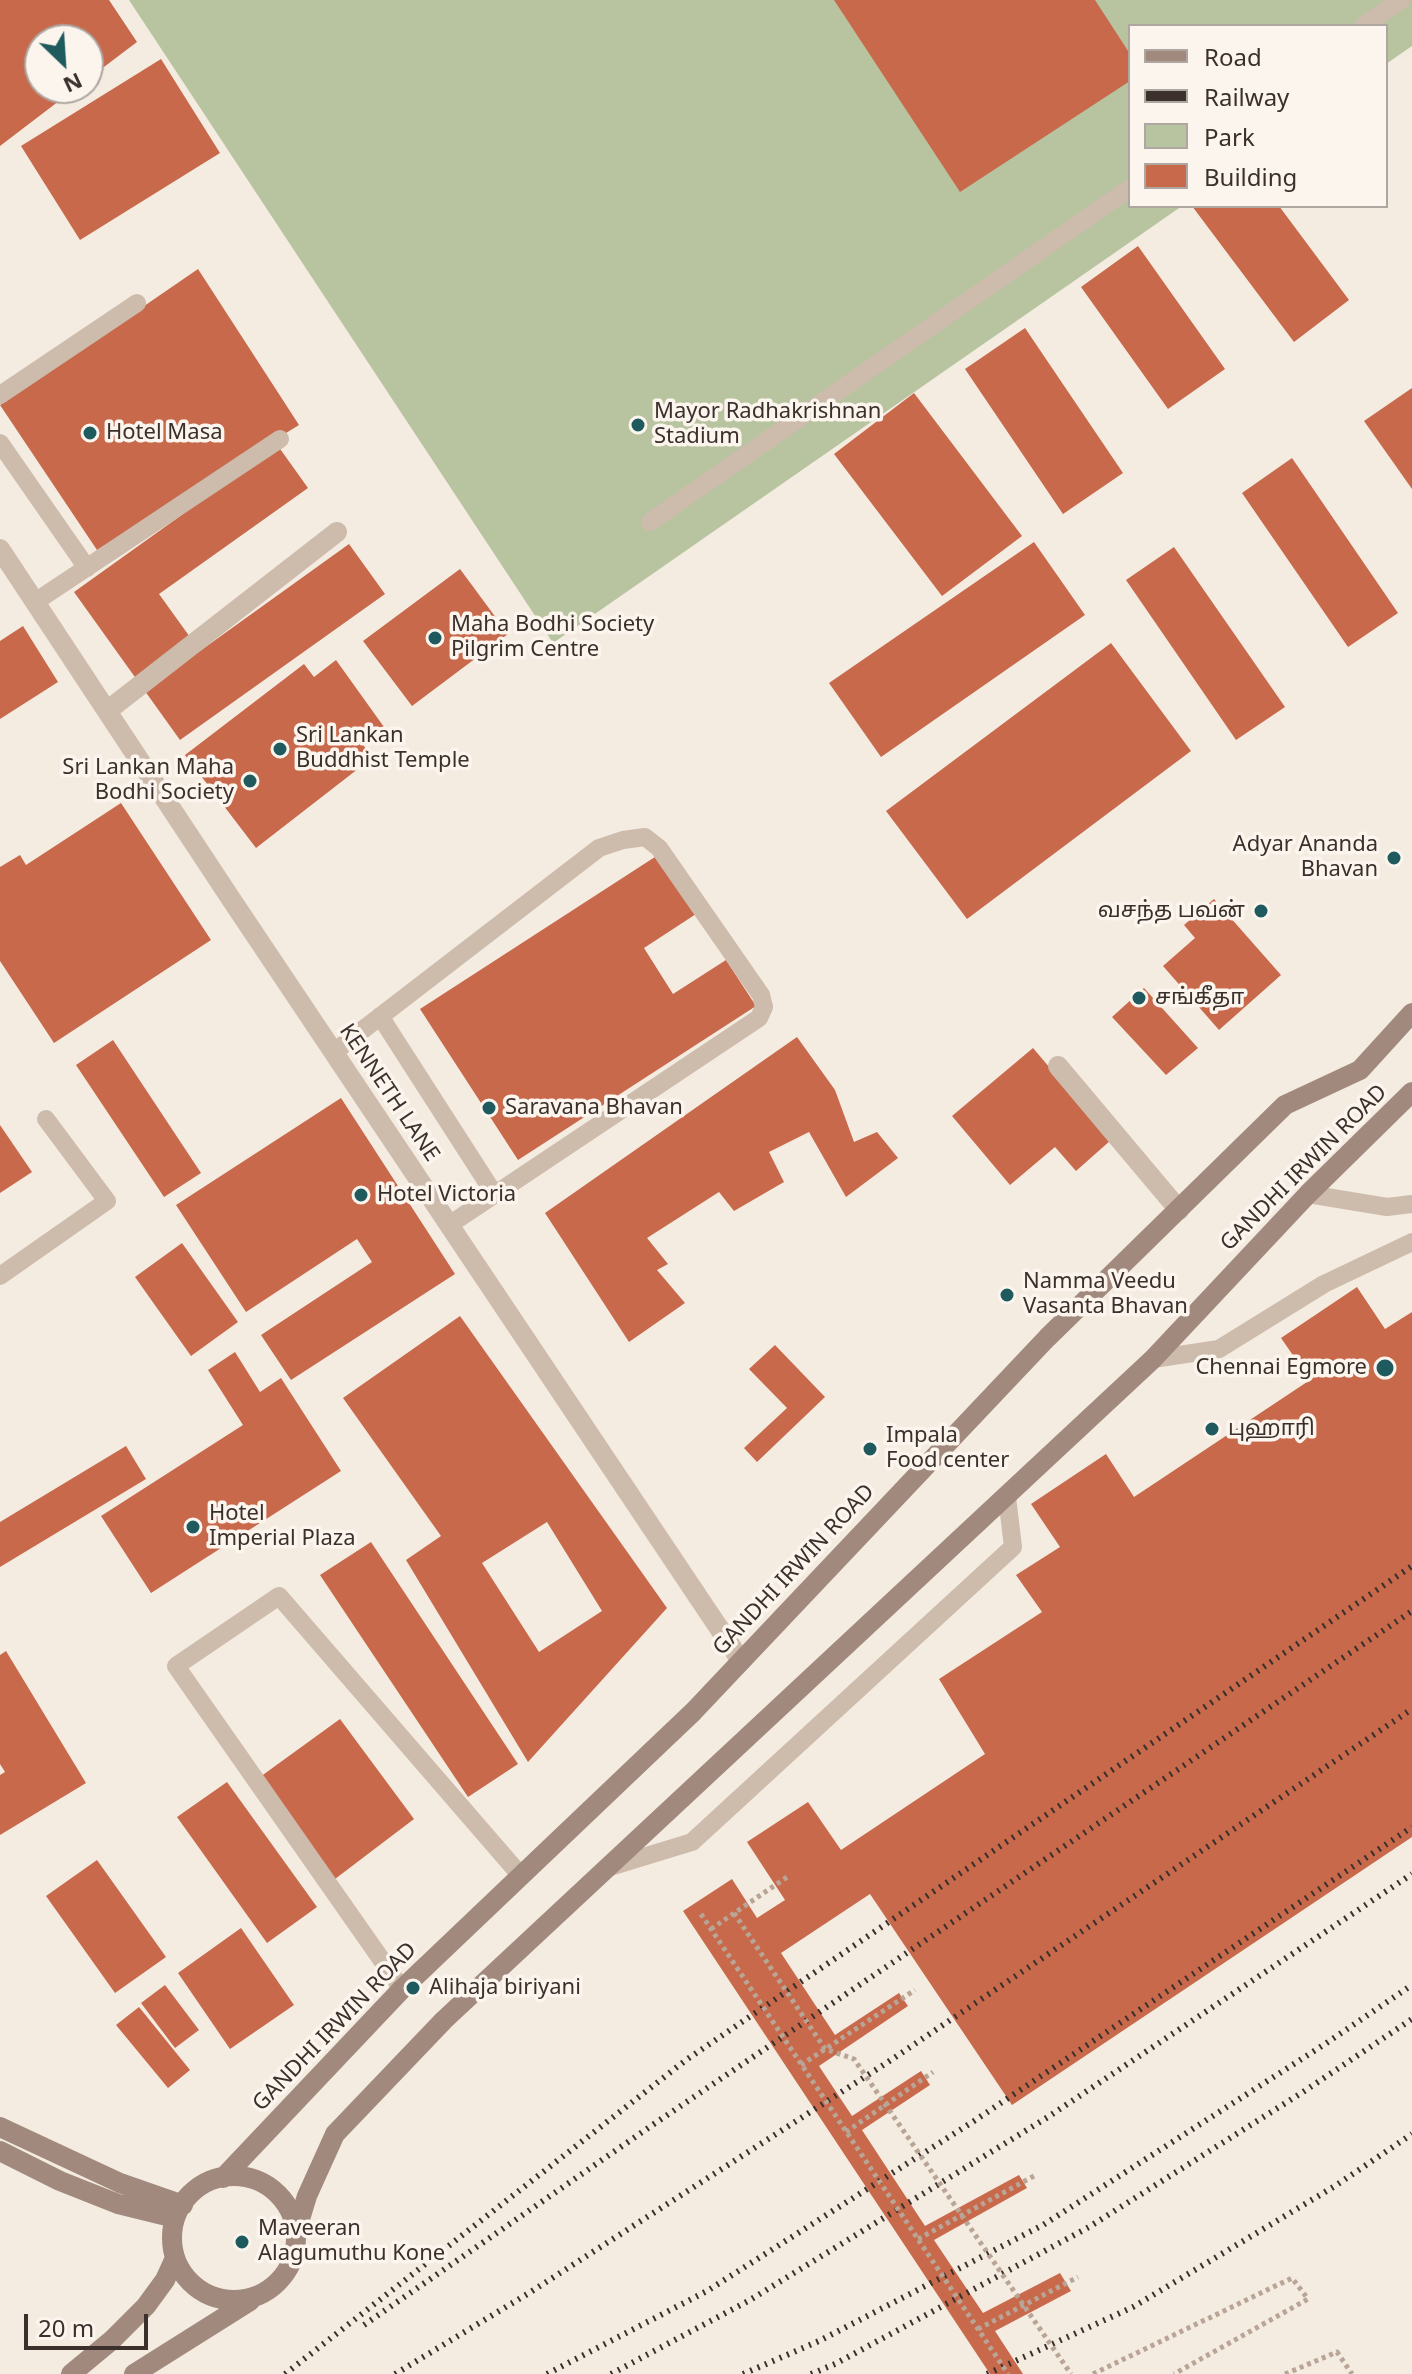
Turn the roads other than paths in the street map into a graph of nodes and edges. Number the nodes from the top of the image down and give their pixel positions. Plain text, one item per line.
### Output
1 (1401, 0) edge
2 (1366, 24) edge
3 (1128, 189) edge
4 (137, 303) dead end
5 (0, 395) edge
6 (280, 439) dead end
7 (0, 443) edge
8 (650, 522) dead end
9 (337, 532) dead end
10 (0, 549) edge
11 (87, 568) junction
12 (35, 602) junction
13 (107, 711) junction
14 (1412, 1013) edge
15 (380, 1016) junction
16 (334, 1052) junction
17 (1058, 1066) dead end
18 (1409, 1100) edge
19 (46, 1119) dead end
20 (1308, 1194) junction
21 (495, 1195) junction
22 (1412, 1204) edge
23 (1179, 1210) junction
24 (449, 1225) junction
25 (1412, 1242) edge
26 (0, 1276) edge
27 (1153, 1359) junction
28 (1007, 1497) junction
29 (741, 1661) junction
30 (607, 1868) junction
31 (521, 1876) junction
32 (402, 1989) junction
33 (0, 2127) edge
34 (0, 2151) edge
35 (223, 2178) junction
36 (179, 2211) junction
37 (296, 2232) junction
38 (175, 2258) junction
39 (257, 2296) junction
40 (71, 2374) edge
41 (134, 2374) edge

1 - 2 lane
3 - 8 lane
4 - 5 lane
6 - 11 lane
7 - 11 lane
9 - 13 street
10 - 12 street, KENNETH LANE
11 - 12 lane
12 - 13 street, KENNETH LANE
13 - 16 street, KENNETH LANE
14 - 23 main road, GANDHI IRWIN ROAD
15 - 16 lane
15 - 21 lane
15 - 21 lane
16 - 24 street, KENNETH LANE
17 - 23 street
18 - 20 main road, GANDHI IRWIN ROAD
19 - 26 lane
20 - 22 lane
20 - 27 main road, GANDHI IRWIN ROAD
21 - 24 lane
23 - 29 main road, GANDHI IRWIN ROAD
24 - 29 street, KENNETH LANE
25 - 27 lane
27 - 28 main road, GANDHI IRWIN ROAD
28 - 30 main road, GANDHI IRWIN ROAD
28 - 30 lane
29 - 31 main road, GANDHI IRWIN ROAD
30 - 37 main road, GANDHI IRWIN ROAD
31 - 32 main road, GANDHI IRWIN ROAD
31 - 32 lane
32 - 35 main road, GANDHI IRWIN ROAD
33 - 36 main road
34 - 36 main road
35 - 36 main road
35 - 37 main road
36 - 38 main road
37 - 39 main road
38 - 39 main road
38 - 40 main road
39 - 41 main road

